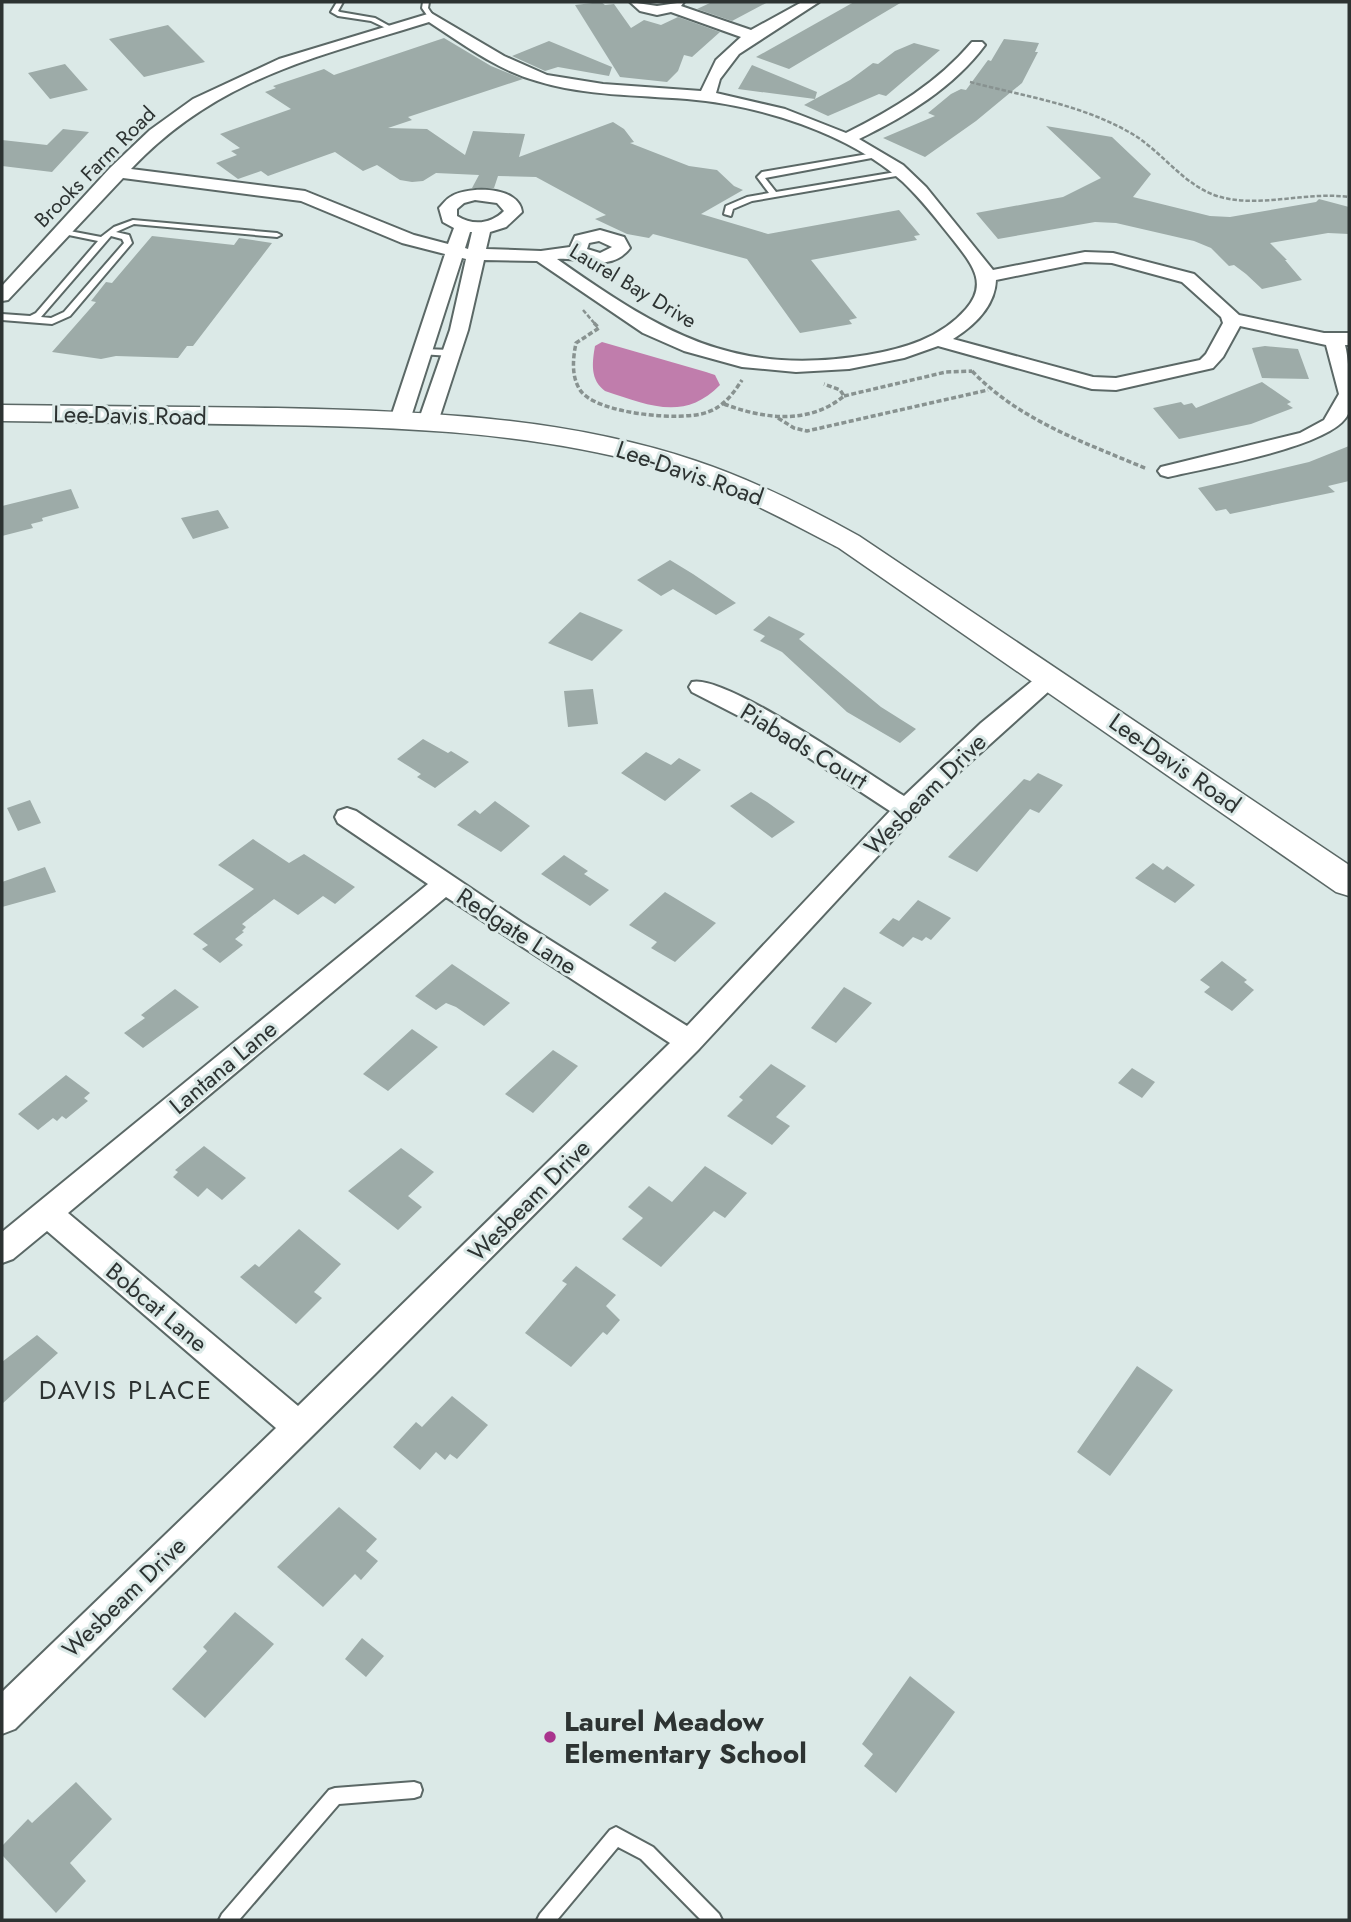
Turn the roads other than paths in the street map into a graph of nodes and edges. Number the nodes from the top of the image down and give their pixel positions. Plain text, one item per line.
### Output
1 (340, 2) edge
2 (637, 2) edge
3 (812, 2) edge
4 (674, 5) edge
5 (428, 10) edge
6 (390, 28) junction
7 (753, 36) junction
8 (977, 45) dead end
9 (707, 96) junction
10 (845, 140) junction
11 (874, 155) junction
12 (116, 172) junction
13 (902, 173) junction
14 (773, 194) junction
15 (728, 214) dead end
16 (62, 231) junction
17 (277, 235) dead end
18 (105, 236) junction
19 (456, 251) junction
20 (578, 251) dead end
21 (475, 255) junction
22 (541, 256) junction
23 (988, 276) junction
24 (2, 296) edge
25 (2, 317) edge
26 (32, 319) junction
27 (1232, 319) junction
28 (1342, 339) edge
29 (936, 340) junction
30 (424, 352) junction
31 (451, 353) junction
32 (2, 414) edge
33 (414, 421) junction
34 (1168, 471) road end
35 (1050, 678) junction
36 (700, 687) dead end
37 (905, 809) junction
38 (347, 817) dead end
39 (445, 884) junction
40 (1349, 884) edge
41 (689, 1041) junction
42 (47, 1213) junction
43 (2, 1250) edge
44 (299, 1427) junction
45 (2, 1716) edge
46 (414, 1790) dead end
47 (228, 1920) edge
48 (546, 1920) edge
49 (713, 1920) edge

1 - 6 lane
2 - 4 street
3 - 7 street
4 - 7 street
5 - 6 street, Brooks Farm Road
5 - 9 street
6 - 12 street, Brooks Farm Road
7 - 9 street
8 - 10 street
9 - 10 street
10 - 11 street
11 - 13 street
11 - 14 lane
12 - 16 street, Brooks Farm Road
12 - 19 street, Laurel Bay Drive
13 - 14 lane
13 - 23 street
14 - 15 lane
16 - 18 lane
16 - 24 street, Brooks Farm Road
17 - 18 lane
18 - 26 lane
18 - 26 lane
19 - 21 street, Laurel Bay Drive
19 - 21 street
19 - 30 street
20 - 22 street, Laurel Bay Drive
21 - 22 street, Laurel Bay Drive
21 - 31 street
22 - 29 street, Laurel Bay Drive
23 - 27 street
23 - 29 street, Laurel Bay Drive
25 - 26 lane
27 - 28 street
27 - 29 street
28 - 34 street
30 - 31 lane
30 - 33 street
31 - 33 street
32 - 33 main road, Lee-Davis Road
33 - 35 main road, Lee-Davis Road
35 - 37 street, Wesbeam Drive
35 - 40 main road, Lee-Davis Road
36 - 37 street, Piabads Court
37 - 41 street, Wesbeam Drive
38 - 39 street, Redgate Lane
39 - 41 street, Redgate Lane
39 - 42 street, Lantana Lane
41 - 44 street, Wesbeam Drive
42 - 43 street, Lantana Lane
42 - 44 street, Bobcat Lane
44 - 45 street, Wesbeam Drive
46 - 47 lane
48 - 49 lane

